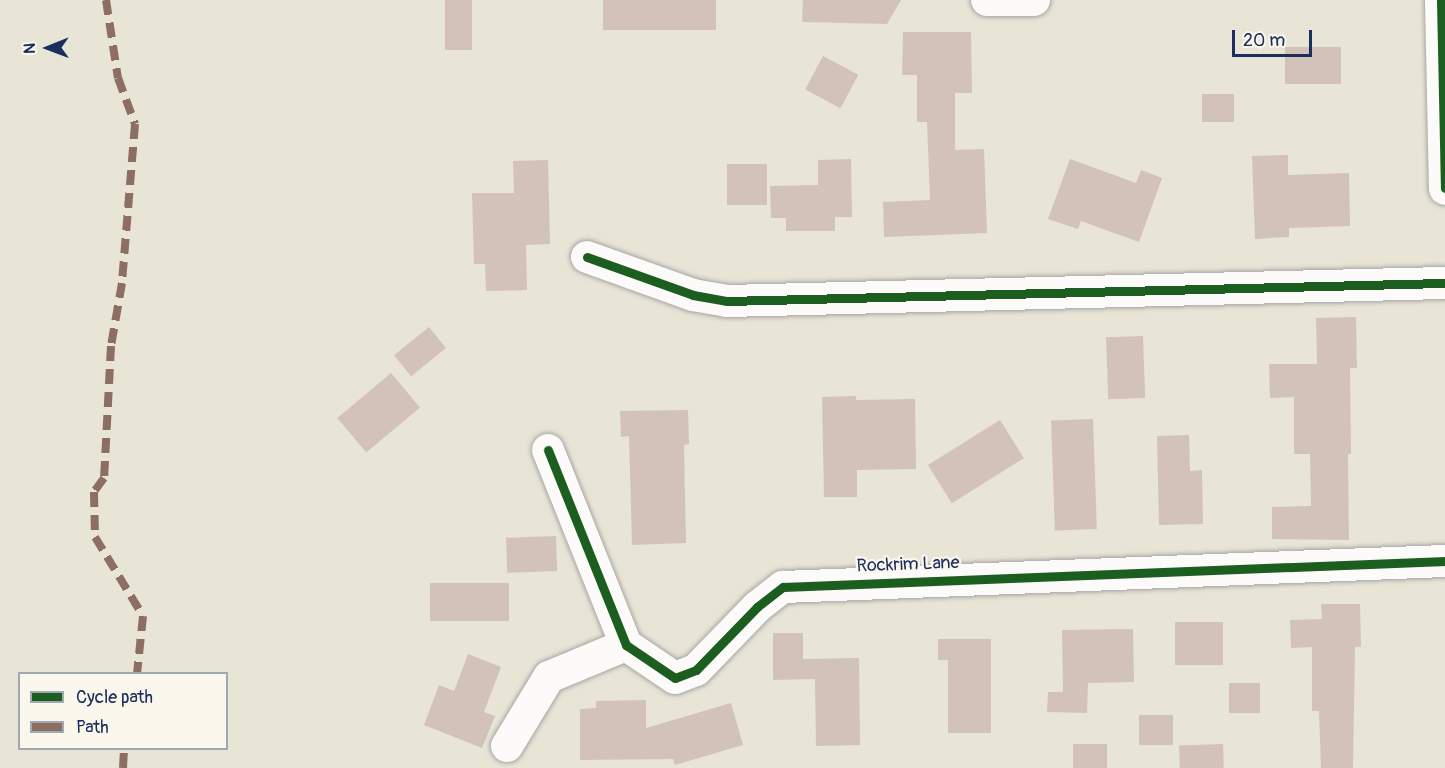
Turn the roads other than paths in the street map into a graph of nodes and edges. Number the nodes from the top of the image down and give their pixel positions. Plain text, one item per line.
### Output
1 (987, 0) edge
2 (1034, 0) edge
3 (1441, 0) edge
4 (1445, 188) edge
5 (587, 257) dead end
6 (1445, 284) edge
7 (548, 450) dead end
8 (1445, 561) edge
9 (626, 645) junction
10 (507, 746) dead end

1 - 2 street
3 - 4 main road
5 - 6 street
7 - 9 street
8 - 9 street, Rockrim Lane
9 - 10 street

